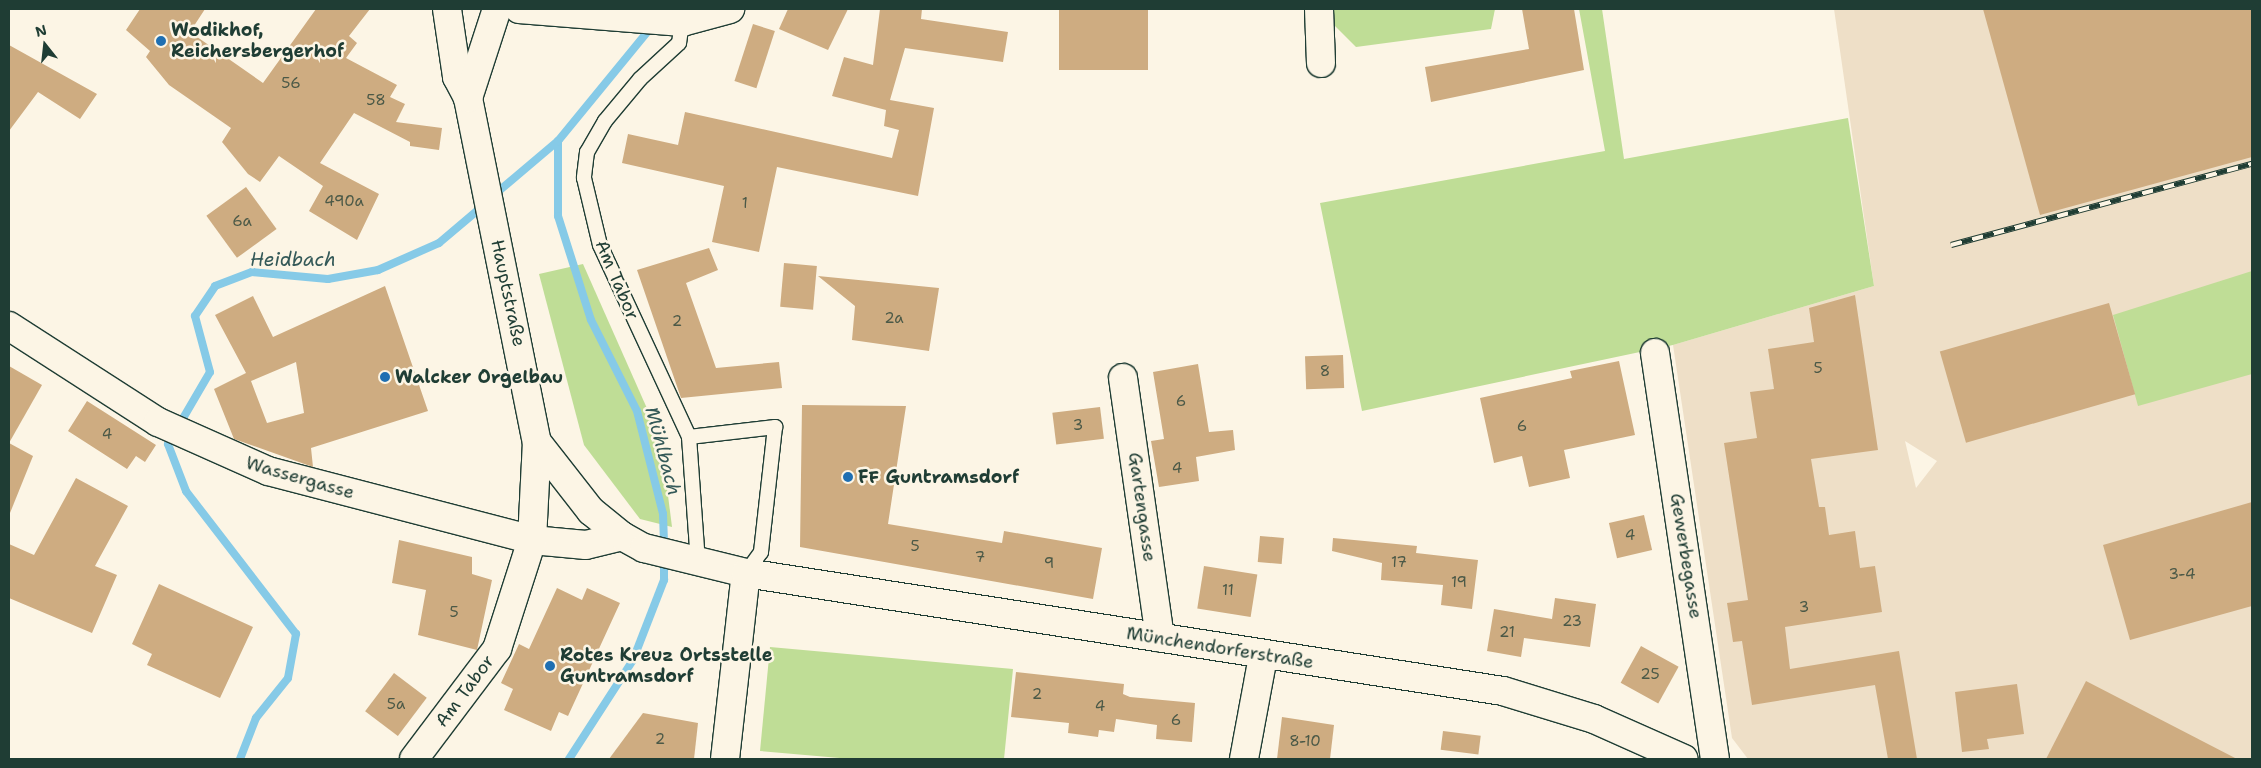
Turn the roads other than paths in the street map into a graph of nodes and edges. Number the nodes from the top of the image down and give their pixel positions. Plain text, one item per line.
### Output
1 (447, 9) edge
2 (498, 9) edge
3 (519, 9) edge
4 (730, 9) edge
5 (1319, 9) edge
6 (682, 22) junction
7 (1321, 63) dead end
8 (468, 98) junction
9 (9, 326) edge
10 (1655, 353) dead end
11 (1123, 378) dead end
12 (689, 437) junction
13 (538, 442) junction
14 (532, 540) junction
15 (633, 542) junction
16 (690, 560) junction
17 (746, 573) junction
18 (1160, 637) junction
19 (1263, 656) junction
20 (423, 756) edge
21 (725, 759) edge
22 (1244, 759) edge
23 (1684, 759) edge
24 (1715, 759) edge

1 - 8 street, Hauptstraße
2 - 8 street, Hauptstraße
3 - 6 street
4 - 6 street
5 - 7 street
6 - 12 lane, Am Tabor
8 - 13 street, Hauptstraße
9 - 14 street, Wassergasse
10 - 24 street, Gewerbegasse
11 - 18 street, Gartengasse
12 - 16 lane, Am Tabor
12 - 17 lane
13 - 14 street, Am Tabor
13 - 15 street, Hauptstraße
14 - 15 street, Wassergasse
14 - 20 street, Am Tabor
15 - 16 street, Hauptstraße
16 - 17 street, Hauptstraße
17 - 18 street, Münchendorferstraße
17 - 21 street
18 - 19 street, Münchendorferstraße
19 - 22 street
19 - 23 street, Münchendorferstraße

